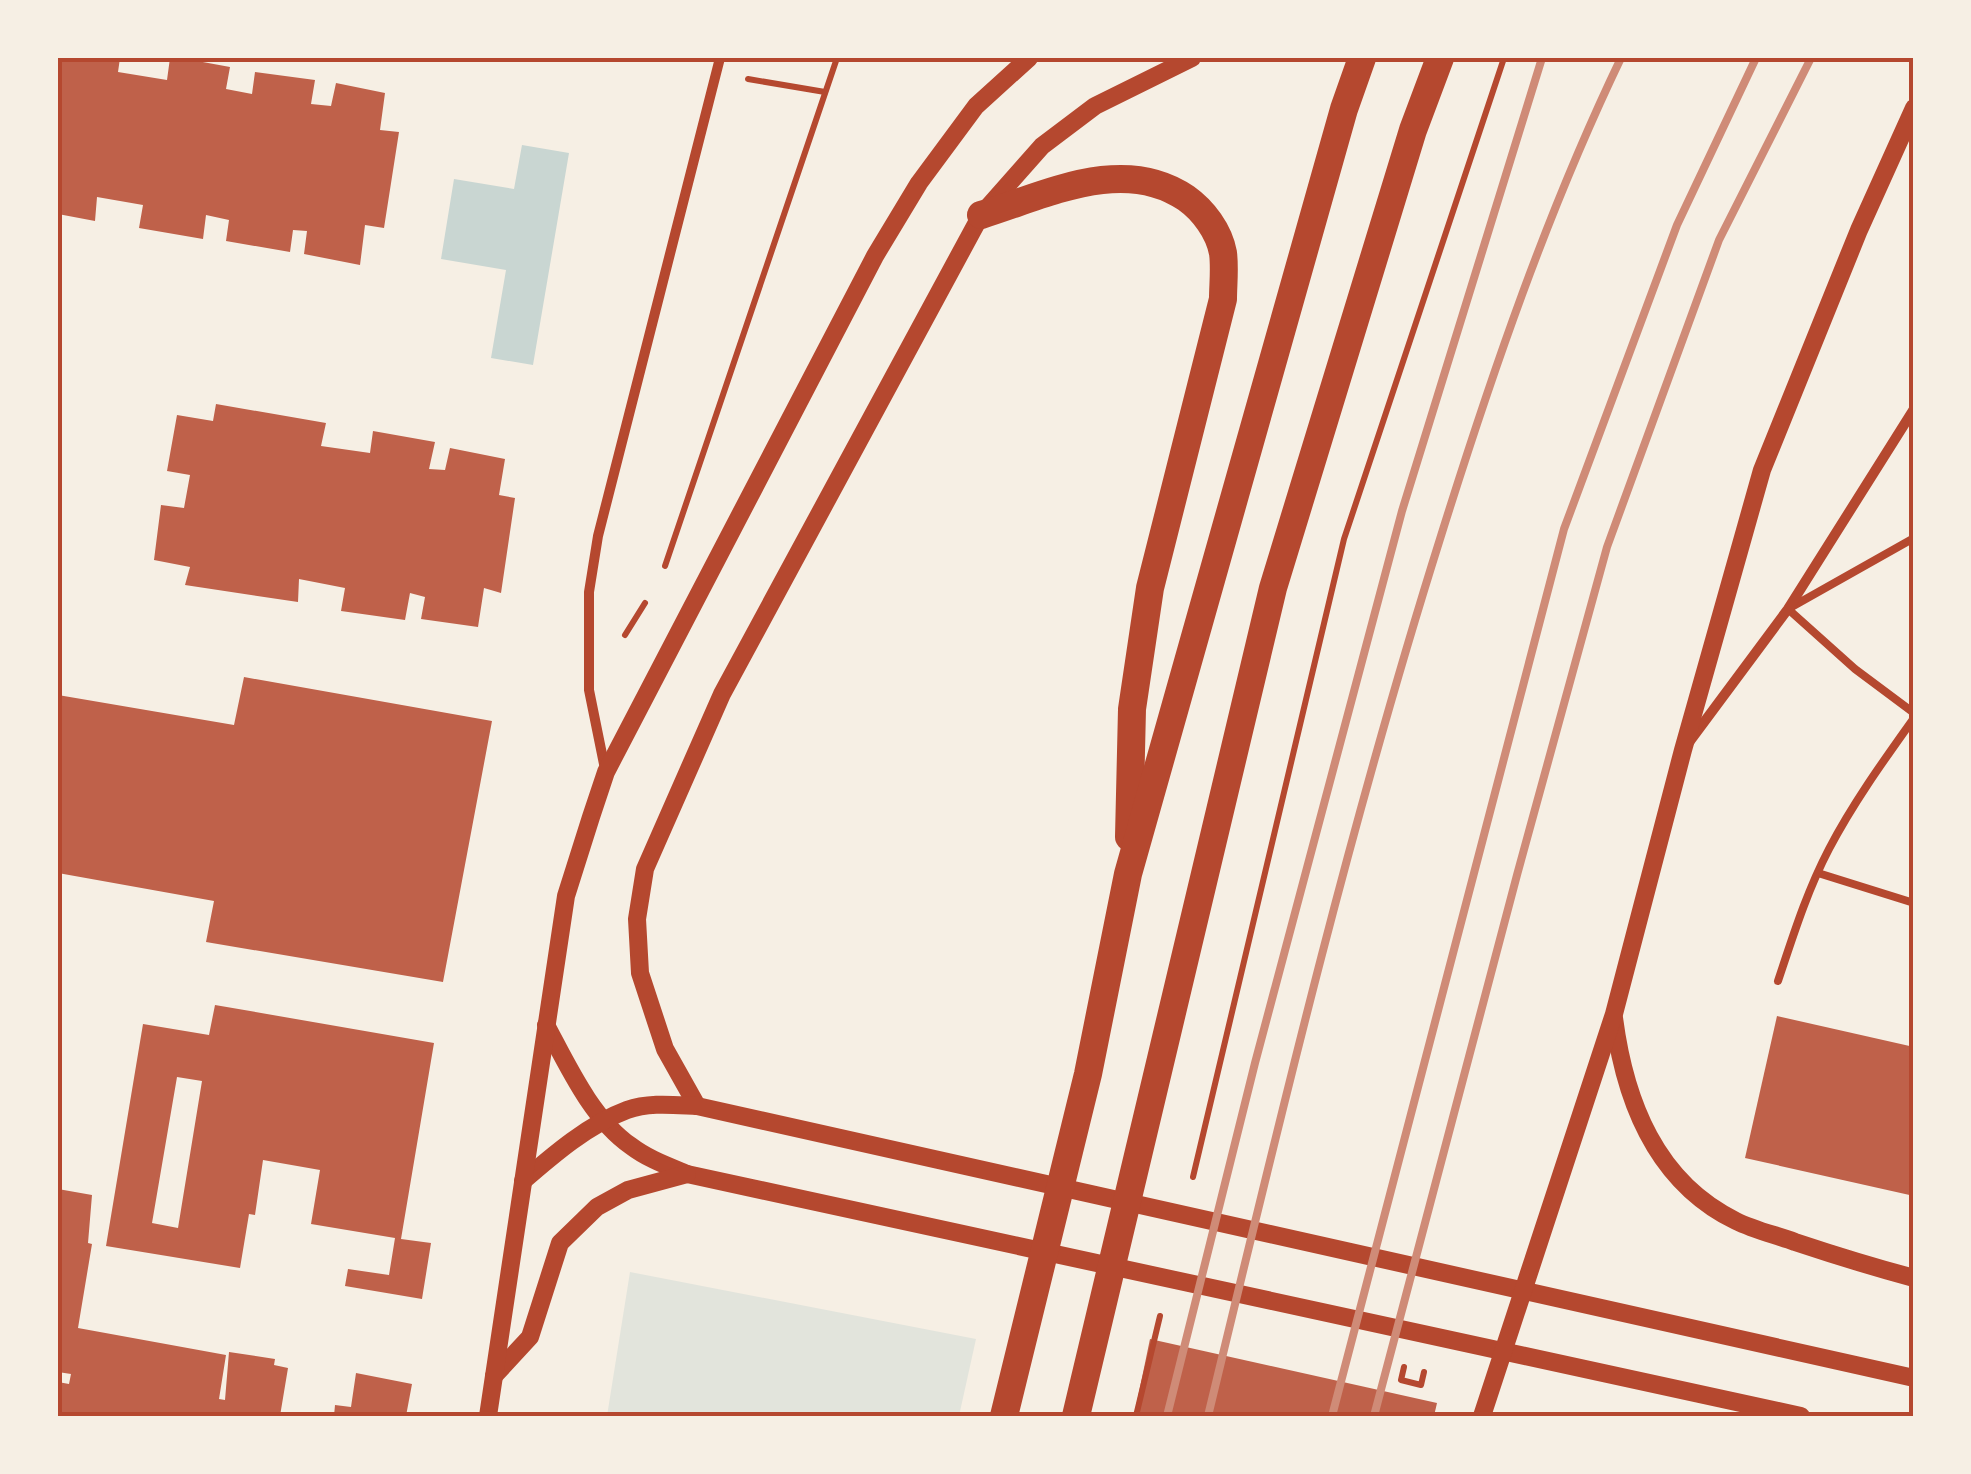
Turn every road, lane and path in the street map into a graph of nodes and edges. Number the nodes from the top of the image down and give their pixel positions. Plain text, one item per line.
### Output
1 (720, 58) edge
2 (837, 58) edge
3 (1029, 58) edge
4 (1192, 58) edge
5 (1362, 58) edge
6 (1440, 58) edge
7 (1504, 58) edge
8 (718, 74) junction
9 (825, 92) junction
10 (1914, 108) edge
11 (981, 215) junction
12 (1914, 409) edge
13 (1914, 538) edge
14 (660, 580) dead end
15 (650, 596) dead end
16 (1788, 609) junction
17 (589, 690) junction
18 (1914, 715) edge
19 (1683, 750) junction
20 (606, 772) junction
21 (1818, 872) junction
22 (1128, 874) junction
23 (1914, 903) edge
24 (1778, 981) dead end
25 (1614, 1014) junction
26 (546, 1025) junction
27 (697, 1106) junction
28 (606, 1121) junction
29 (687, 1174) junction
30 (523, 1181) junction
31 (1190, 1188) dead end
32 (1914, 1278) edge
33 (1163, 1302) dead end
34 (494, 1376) junction
35 (1914, 1378) edge
36 (488, 1416) edge
37 (1004, 1416) edge
38 (1076, 1416) edge
39 (1136, 1416) edge
40 (1482, 1416) edge
41 (1801, 1416) edge

1 - 8 street
2 - 9 path
3 - 20 street
4 - 11 street
5 - 22 highway
6 - 38 highway
7 - 31 path
8 - 9 path
8 - 17 street
9 - 14 path
10 - 19 street
11 - 22 highway
11 - 27 street
12 - 16 street
13 - 16 lane
15 - 17 path
16 - 18 lane
16 - 19 street
17 - 20 street
18 - 21 lane
19 - 25 street
20 - 26 street
21 - 23 lane
21 - 24 lane
22 - 37 highway
25 - 32 street
25 - 40 street
26 - 28 street
26 - 30 street
27 - 28 street
27 - 35 street
28 - 29 street
28 - 30 street
29 - 34 street
29 - 41 street
30 - 34 street
33 - 39 path
34 - 36 street

